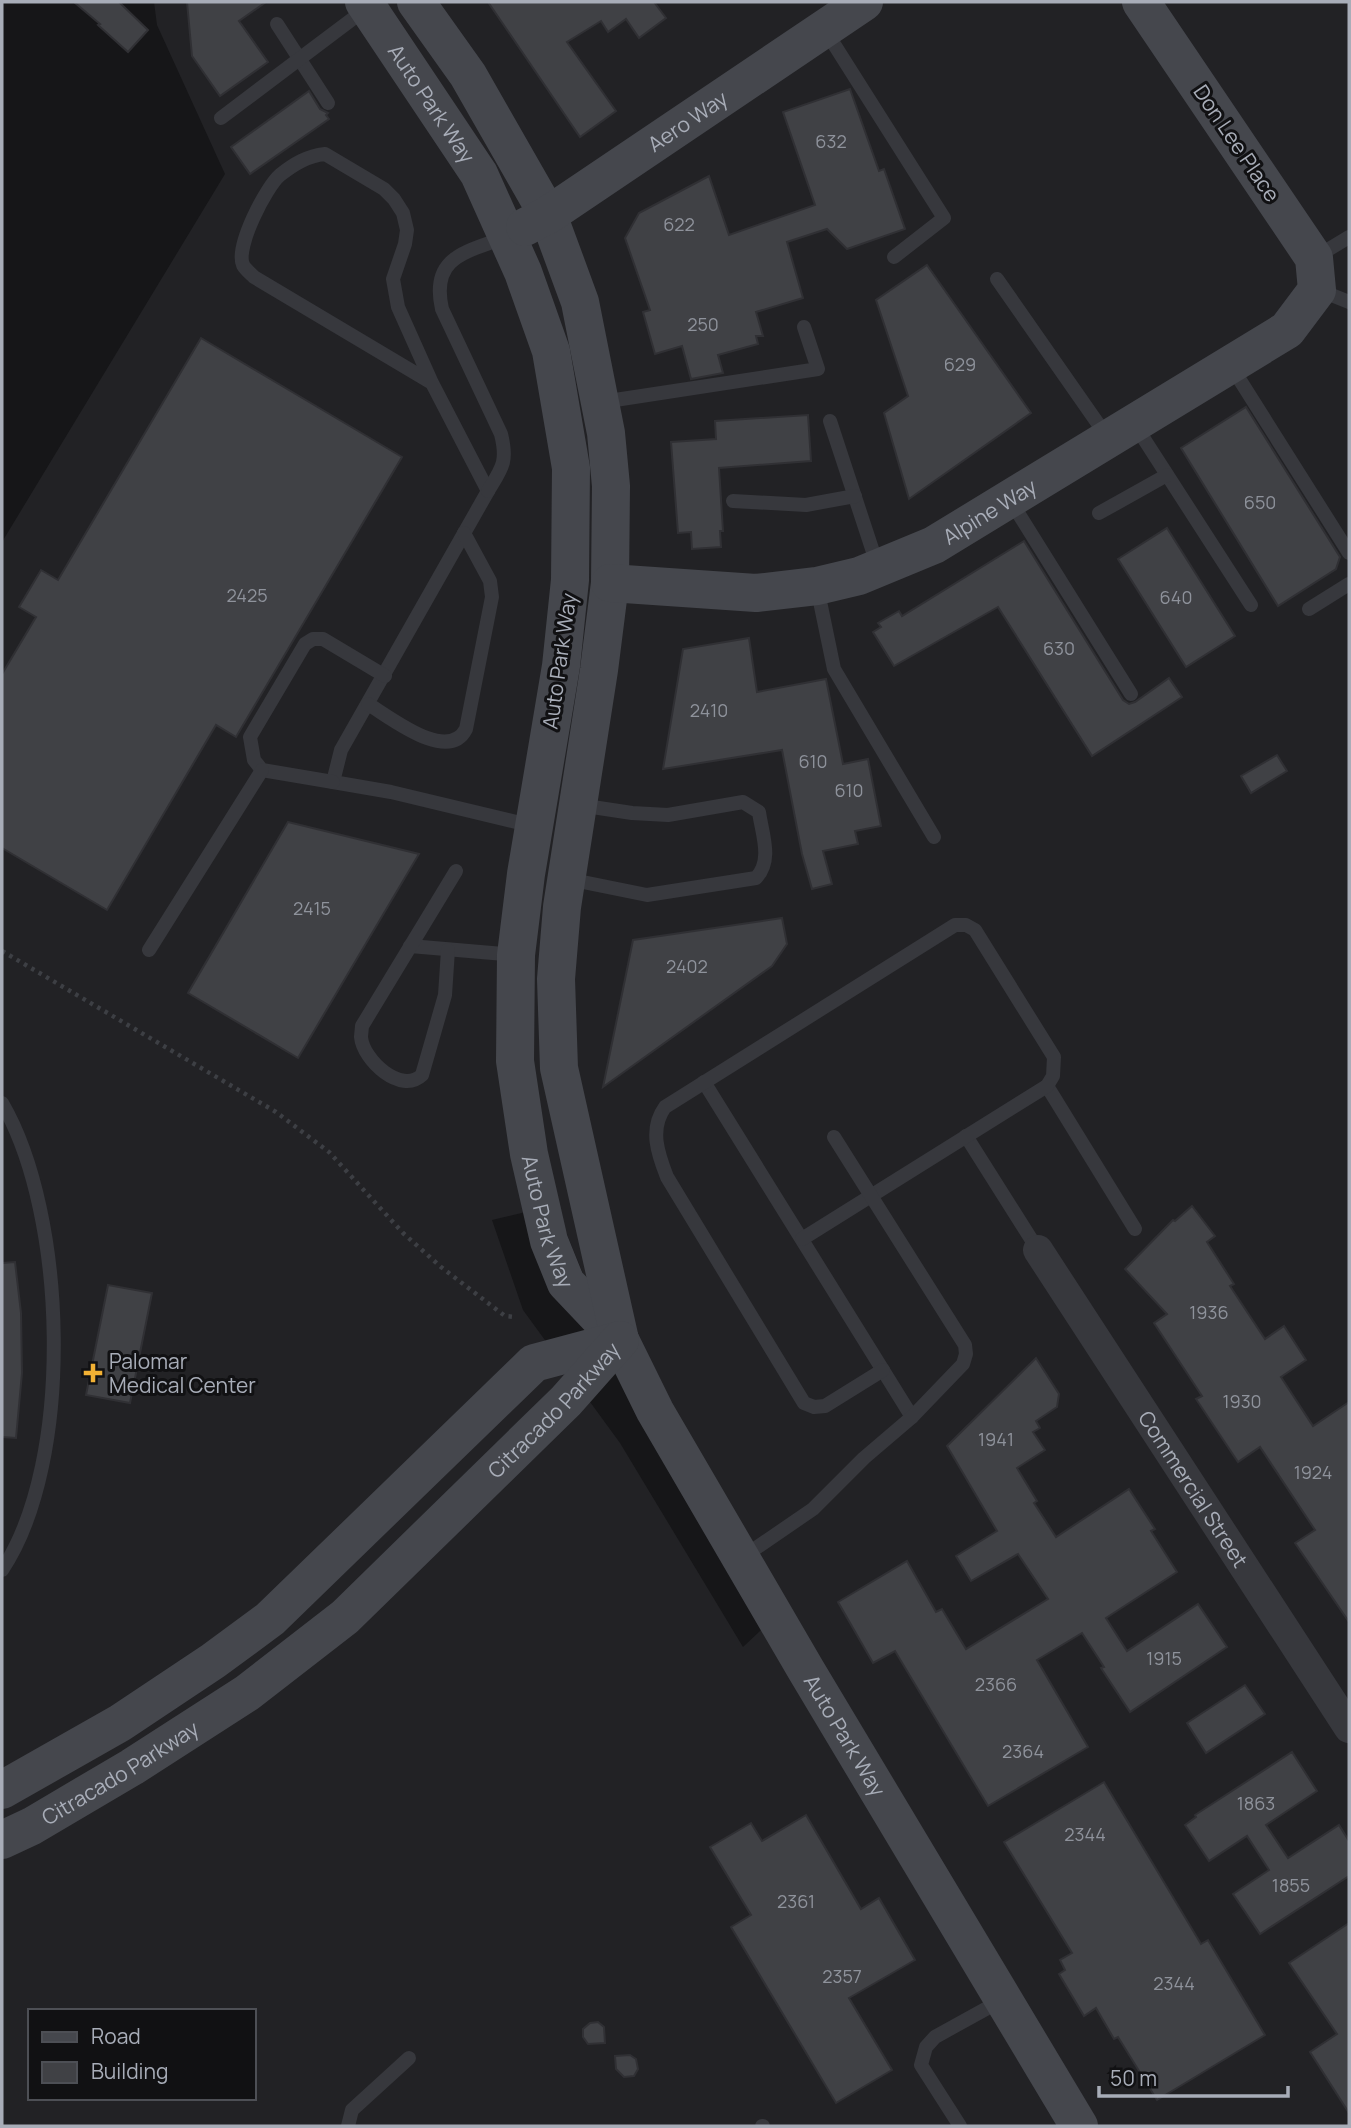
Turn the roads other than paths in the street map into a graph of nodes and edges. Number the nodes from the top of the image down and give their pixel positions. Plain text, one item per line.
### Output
1 (416, 2) edge
2 (864, 2) edge
3 (1141, 2) edge
4 (366, 4) edge
5 (277, 24) dead end
6 (824, 29) junction
7 (299, 59) junction
8 (328, 103) dead end
9 (221, 118) dead end
10 (548, 215) junction
11 (508, 236) junction
12 (1349, 237) edge
13 (894, 257) dead end
14 (997, 279) dead end
15 (1327, 283) edge
16 (803, 327) dead end
17 (1230, 365) junction
18 (432, 383) junction
19 (600, 402) junction
20 (830, 421) dead end
21 (1121, 431) junction
22 (1167, 475) junction
23 (488, 491) junction
24 (855, 496) junction
25 (1010, 499) junction
26 (733, 500) dead end
27 (1099, 513) dead end
28 (464, 533) junction
29 (1349, 553) edge
30 (878, 568) junction
31 (610, 583) junction
32 (1349, 584) edge
33 (817, 586) junction
34 (1251, 605) dead end
35 (1309, 609) dead end
36 (384, 676) junction
37 (1131, 694) dead end
38 (368, 704) junction
39 (262, 770) junction
40 (333, 782) junction
41 (578, 805) junction
42 (534, 826) junction
43 (934, 837) dead end
44 (456, 872) dead end
45 (566, 878) junction
46 (410, 946) junction
47 (149, 950) dead end
48 (448, 950) junction
49 (516, 955) junction
50 (704, 1082) junction
51 (1047, 1086) junction
52 (2, 1103) edge
53 (966, 1136) junction
54 (834, 1137) dead end
55 (871, 1196) junction
56 (1135, 1229) dead end
57 (802, 1239) junction
58 (1038, 1250) joint
59 (620, 1340) junction
60 (883, 1370) junction
61 (912, 1417) junction
62 (741, 1558) junction
63 (2, 1570) edge
64 (1349, 1728) edge
65 (2, 1790) edge
66 (2, 1840) edge
67 (1003, 1999) junction
68 (409, 2057) dead end
69 (348, 2126) edge
70 (961, 2126) edge
71 (1079, 2126) edge

1 - 10 main road, Auto Park Way
2 - 6 main road, Aero Way
3 - 15 main road, Don Lee Place
4 - 7 lane
4 - 11 main road, Auto Park Way
5 - 7 lane
6 - 10 main road, Aero Way
6 - 13 lane
7 - 8 lane
7 - 9 lane
10 - 11 main road, Aero Way
10 - 19 main road, Auto Park Way
11 - 23 lane
11 - 42 main road, Auto Park Way
12 - 15 lane
14 - 21 lane
15 - 17 main road, Alpine Way
16 - 19 lane
17 - 21 main road, Alpine Way
17 - 29 lane
18 - 18 lane
18 - 23 lane
19 - 31 main road, Auto Park Way
20 - 24 lane
21 - 22 lane
21 - 25 main road, Alpine Way
22 - 27 lane
22 - 34 lane
23 - 28 lane
24 - 26 lane
24 - 30 lane
25 - 30 main road, Alpine Way
25 - 37 lane
28 - 36 lane
28 - 38 lane
30 - 33 main road, Alpine Way
31 - 33 main road, Alpine Way
31 - 41 main road, Auto Park Way
32 - 35 lane
33 - 43 lane
36 - 38 lane
36 - 39 lane
38 - 40 lane
39 - 40 lane
39 - 47 lane
40 - 42 lane
41 - 45 main road, Auto Park Way
41 - 45 lane
42 - 49 main road, Auto Park Way
44 - 46 lane
45 - 59 main road, Auto Park Way
46 - 48 lane
46 - 48 lane
48 - 49 lane
49 - 59 main road, Auto Park Way
50 - 51 lane
50 - 57 lane
50 - 60 lane
51 - 53 lane
51 - 56 lane
52 - 63 lane
53 - 55 lane
53 - 58 lane
54 - 55 lane
55 - 57 lane
55 - 61 lane
57 - 60 lane
58 - 64 street, Commercial Street
59 - 62 main road, Auto Park Way
59 - 65 main road, Citracado Parkway
59 - 66 main road, Citracado Parkway
60 - 61 lane
61 - 62 lane
62 - 67 main road, Auto Park Way
67 - 70 lane
67 - 71 main road, Auto Park Way
68 - 69 lane

